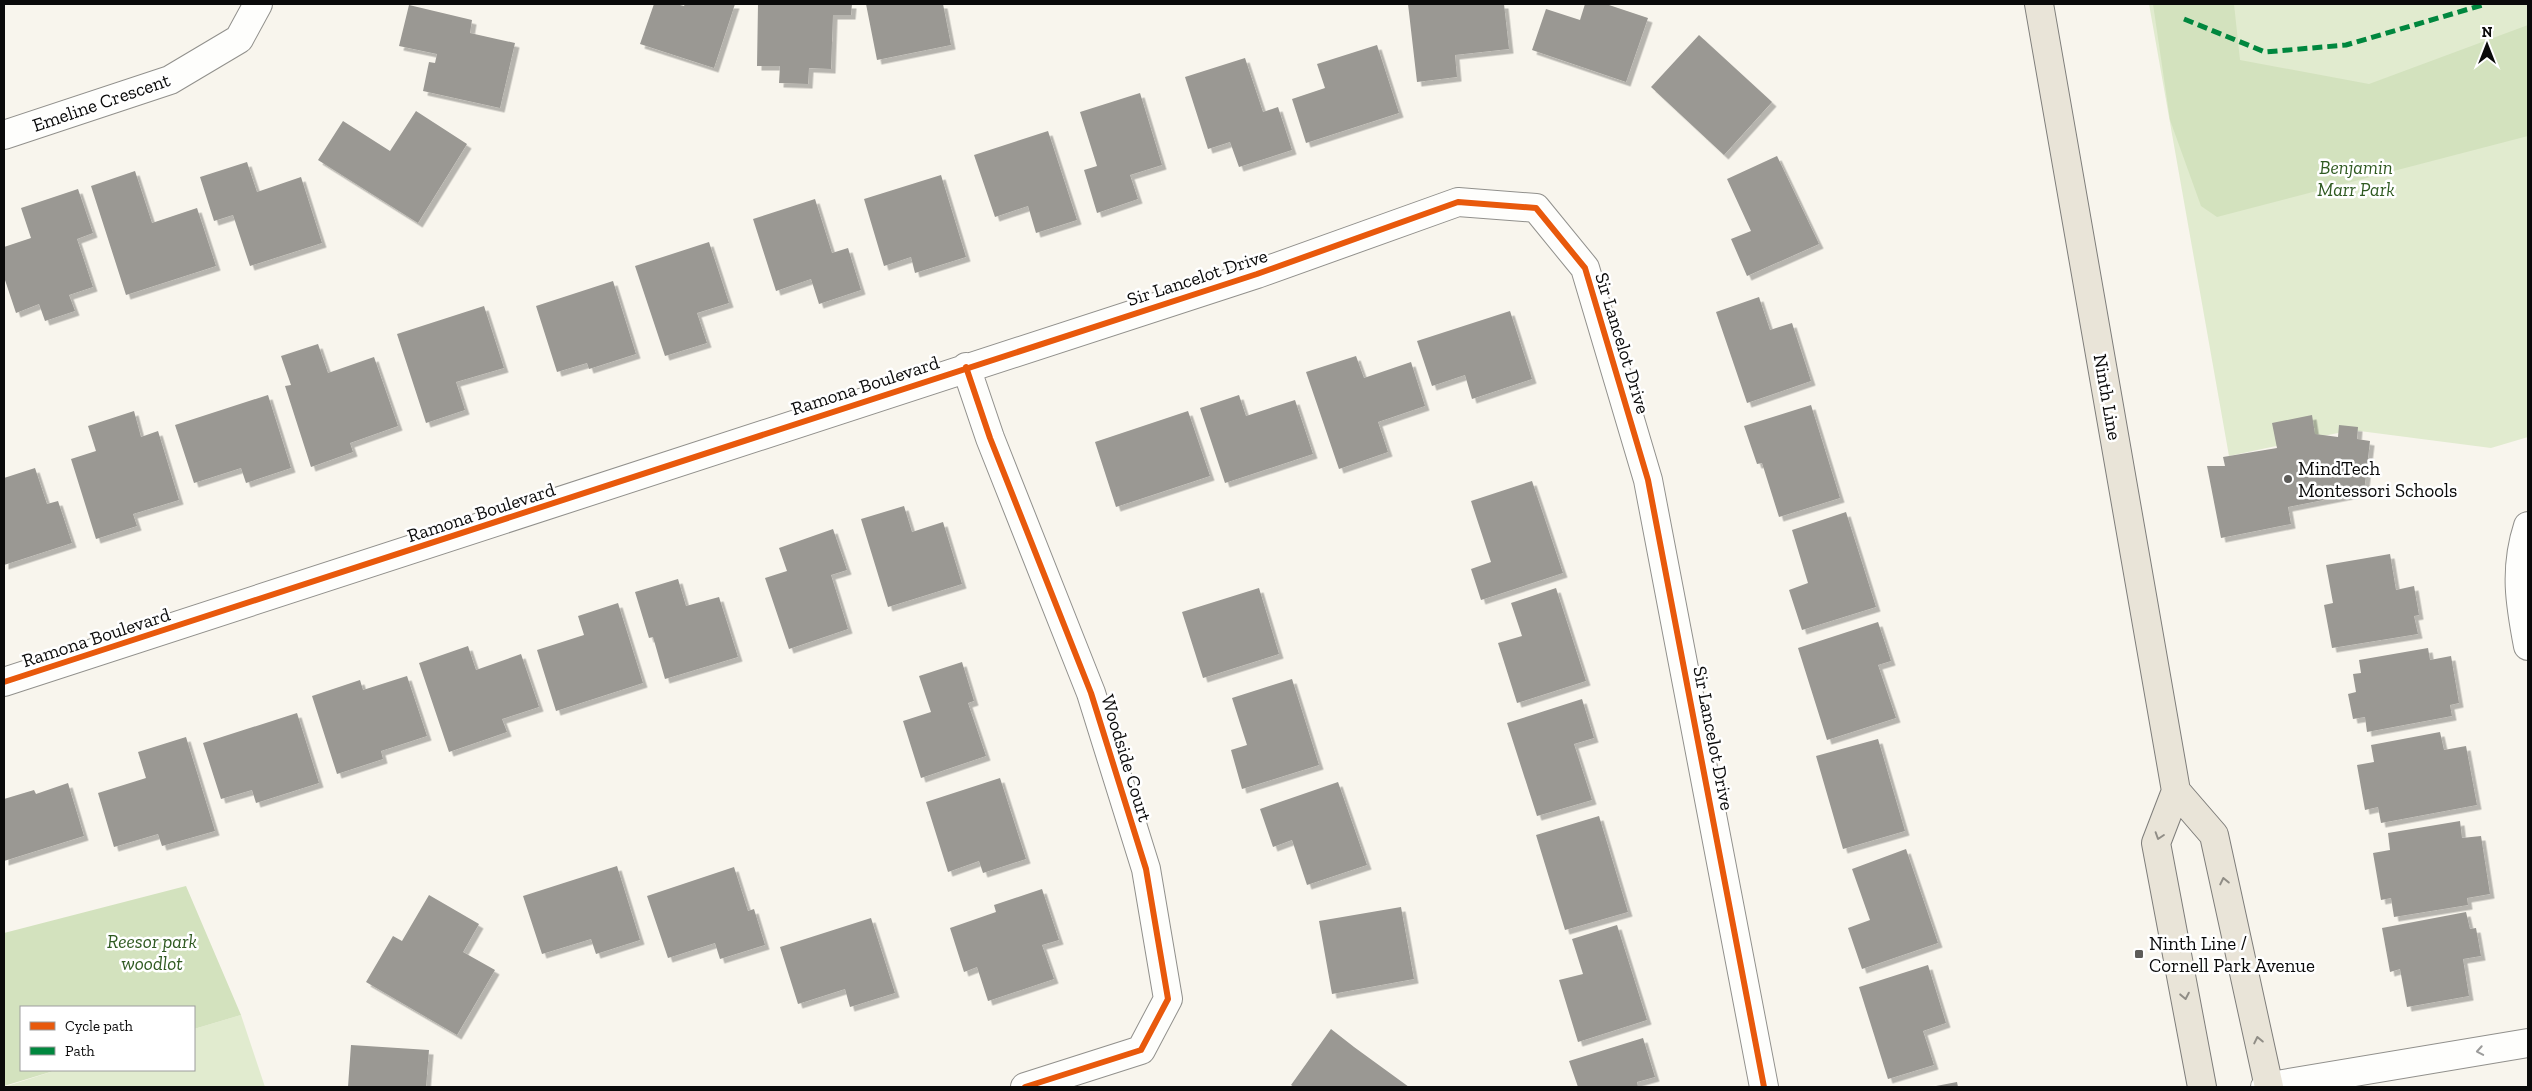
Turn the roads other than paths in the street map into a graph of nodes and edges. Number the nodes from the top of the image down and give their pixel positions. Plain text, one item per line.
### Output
1 (258, 4) edge
2 (2039, 4) edge
3 (4, 135) edge
4 (966, 367) junction
5 (2528, 526) edge
6 (2528, 646) edge
7 (4, 682) edge
8 (2176, 791) junction
9 (2528, 1043) edge
10 (1026, 1087) edge
11 (1764, 1087) edge
12 (2202, 1087) edge
13 (2268, 1087) edge

1 - 3 street, Emeline Crescent
2 - 8 main road, Ninth Line
4 - 7 street, Ramona Boulevard
4 - 10 street, Woodside Court
4 - 11 street, Sir Lancelot Drive
5 - 6 street
8 -> 12 main road
13 -> 8 main road
9 -> 13 street

